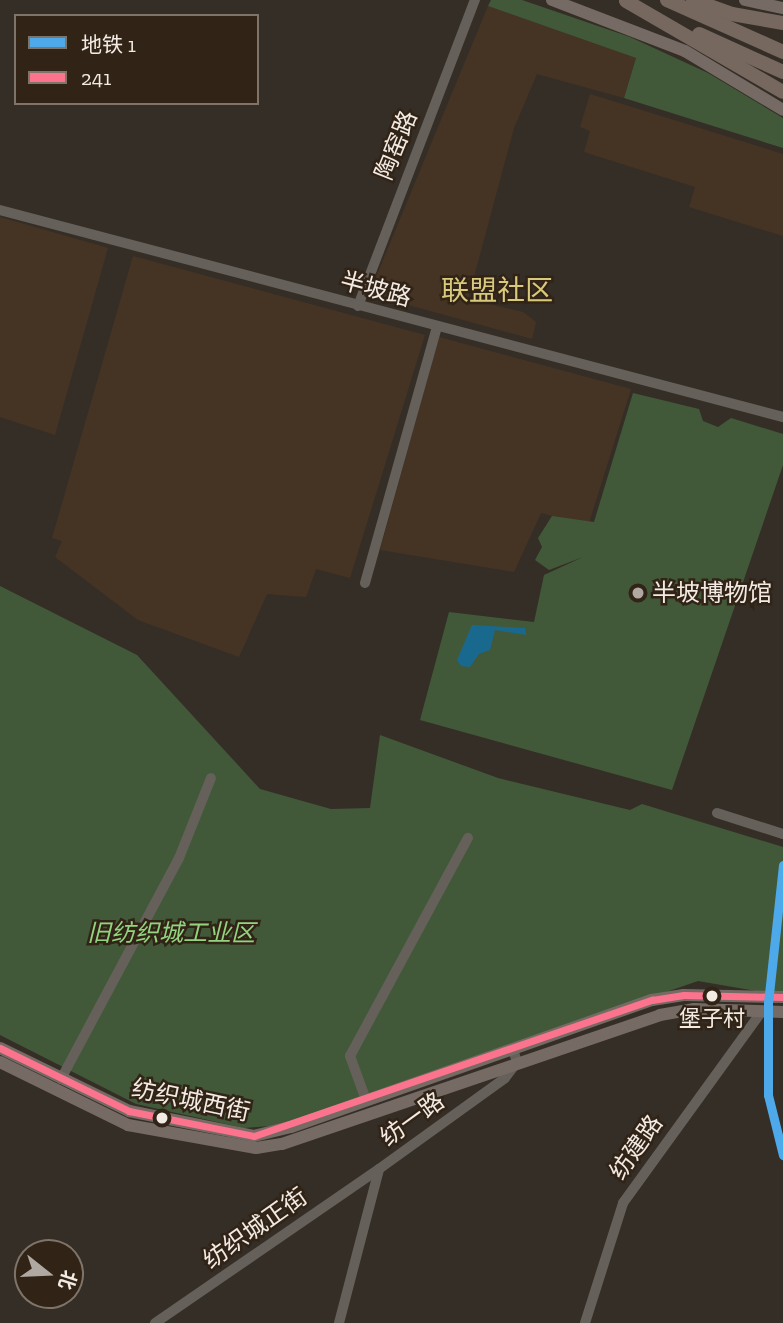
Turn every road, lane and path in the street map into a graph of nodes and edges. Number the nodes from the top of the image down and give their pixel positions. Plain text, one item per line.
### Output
1 (475, 0) edge
2 (552, 0) edge
3 (625, 0) edge
4 (667, 0) edge
5 (693, 0) edge
6 (746, 0) edge
7 (783, 8) edge
8 (783, 23) edge
9 (783, 49) edge
10 (783, 72) edge
11 (783, 92) edge
12 (783, 110) edge
13 (0, 210) edge
14 (358, 306) junction
15 (437, 326) junction
16 (783, 417) edge
17 (365, 583) dead end
18 (211, 778) dead end
19 (717, 813) dead end
20 (783, 834) edge
21 (468, 838) dead end
22 (783, 998) edge
23 (783, 1012) edge
24 (760, 1014) junction
25 (0, 1048) edge
26 (515, 1056) junction
27 (0, 1062) edge
28 (61, 1079) junction
29 (366, 1100) junction
30 (379, 1169) junction
31 (155, 1323) edge
32 (338, 1323) edge
33 (585, 1323) edge

1 - 14 street, 陶窑路
2 - 12 main road
3 - 10 highway
3 - 11 highway
4 - 9 highway
5 - 8 highway
6 - 7 main road
13 - 14 street, 半坡路
14 - 15 street, 半坡路
15 - 16 street, 半坡路
15 - 17 street
18 - 28 street
19 - 20 street
21 - 29 street
22 - 26 main road, 纺织城西街
23 - 24 main road, 纺织城西街
24 - 26 main road, 纺织城西街
24 - 33 street, 纺建路
25 - 28 main road, 纺织城西街
26 - 27 main road, 纺织城西街
26 - 29 main road, 纺织城西街
26 - 30 street, 纺一路
28 - 29 main road, 纺织城西街
30 - 31 street, 纺织城正街
30 - 32 street, 纺一路

